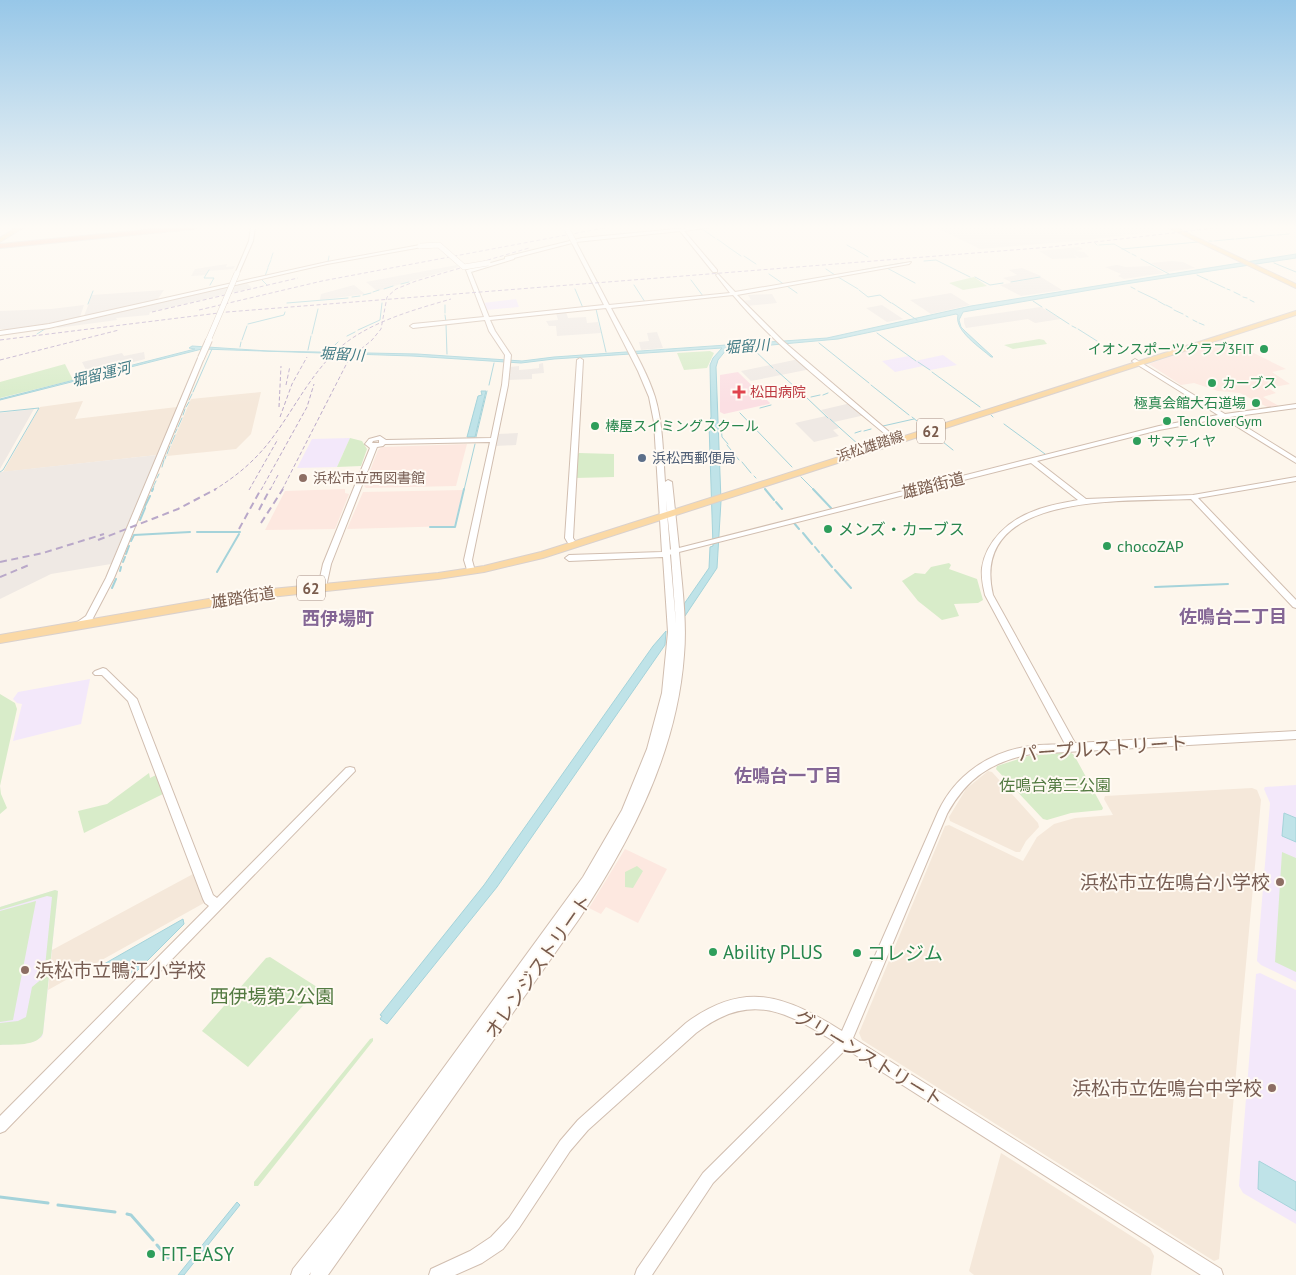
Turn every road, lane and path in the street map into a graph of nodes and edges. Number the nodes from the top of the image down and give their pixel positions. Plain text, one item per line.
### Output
1 (223, 286) edge
2 (231, 286) edge
3 (475, 286) edge
4 (599, 286) edge
5 (727, 286) edge
6 (776, 286) edge
7 (733, 294) junction
8 (611, 307) junction
9 (1296, 311) edge
10 (488, 320) junction
11 (413, 326) dead end
12 (0, 333) edge
13 (635, 353) joint
14 (202, 358) joint
15 (580, 360) dead end
16 (1137, 362) junction
17 (1296, 406) edge
18 (1224, 416) junction
19 (493, 440) junction
20 (896, 440) junction
21 (1032, 460) junction
22 (1296, 461) edge
23 (1296, 479) edge
24 (1193, 497) junction
25 (1084, 501) junction
26 (667, 513) junction
27 (571, 542) junction
28 (671, 552) junction
29 (529, 553) joint
30 (546, 554) joint
31 (569, 558) dead end
32 (470, 568) junction
33 (323, 584) junction
34 (1296, 605) edge
35 (89, 618) junction
36 (77, 626) junction
37 (676, 628) junction
38 (0, 633) edge
39 (0, 639) edge
40 (98, 673) dead end
41 (1296, 735) edge
42 (1072, 747) junction
43 (350, 771) dead end
44 (218, 904) junction
45 (846, 1041) junction
46 (0, 1126) edge
47 (298, 1275) edge
48 (318, 1275) edge
49 (437, 1275) edge
50 (643, 1275) edge
51 (1215, 1275) edge

1 - 12 street, bridge
2 - 14 street, bridge
3 - 10 street
4 - 8 street
5 - 7 street
6 - 7 street
7 - 8 street
7 - 20 street
8 - 10 street
8 - 13 street
9 - 16 main road, 浜松雄踏線 / 62
10 - 11 street
10 - 19 street
13 - 26 street
14 - 35 street
15 - 27 street
16 - 18 street
16 - 20 main road, 浜松雄踏線 / 62
17 - 18 street, 雄踏街道
18 - 21 street, 雄踏街道
18 - 22 street
19 - 32 street
19 - 33 street
20 - 26 main road, 浜松雄踏線 / 62
21 - 25 street
21 - 28 street, 雄踏街道
23 - 24 street
24 - 25 street
24 - 34 street
25 - 42 street
26 - 27 main road, 浜松雄踏線 / 62
26 - 28 street
26 - 30 main road, 浜松雄踏線 / 62
27 - 29 main road, 浜松雄踏線 / 62
28 - 31 street, 雄踏街道
28 - 37 street
28 - 37 street
29 - 32 main road, 雄踏街道 / 62
30 - 32 main road, 雄踏街道 / 62
32 - 33 main road, 雄踏街道 / 62
33 - 35 main road, 雄踏街道 / 62
33 - 36 main road, 雄踏街道 / 62
35 - 36 street
35 - 38 main road, 雄踏街道 / 62
36 - 39 main road, 雄踏街道 / 62
37 - 47 street, オレンジストリート
37 - 48 street, オレンジストリート
40 - 44 street
41 - 42 street, パープルストリート
42 - 45 street, パープルストリート
43 - 44 street
44 - 46 street
45 - 49 street, グリーンストリート
45 - 50 street
45 - 51 street, グリーンストリート

